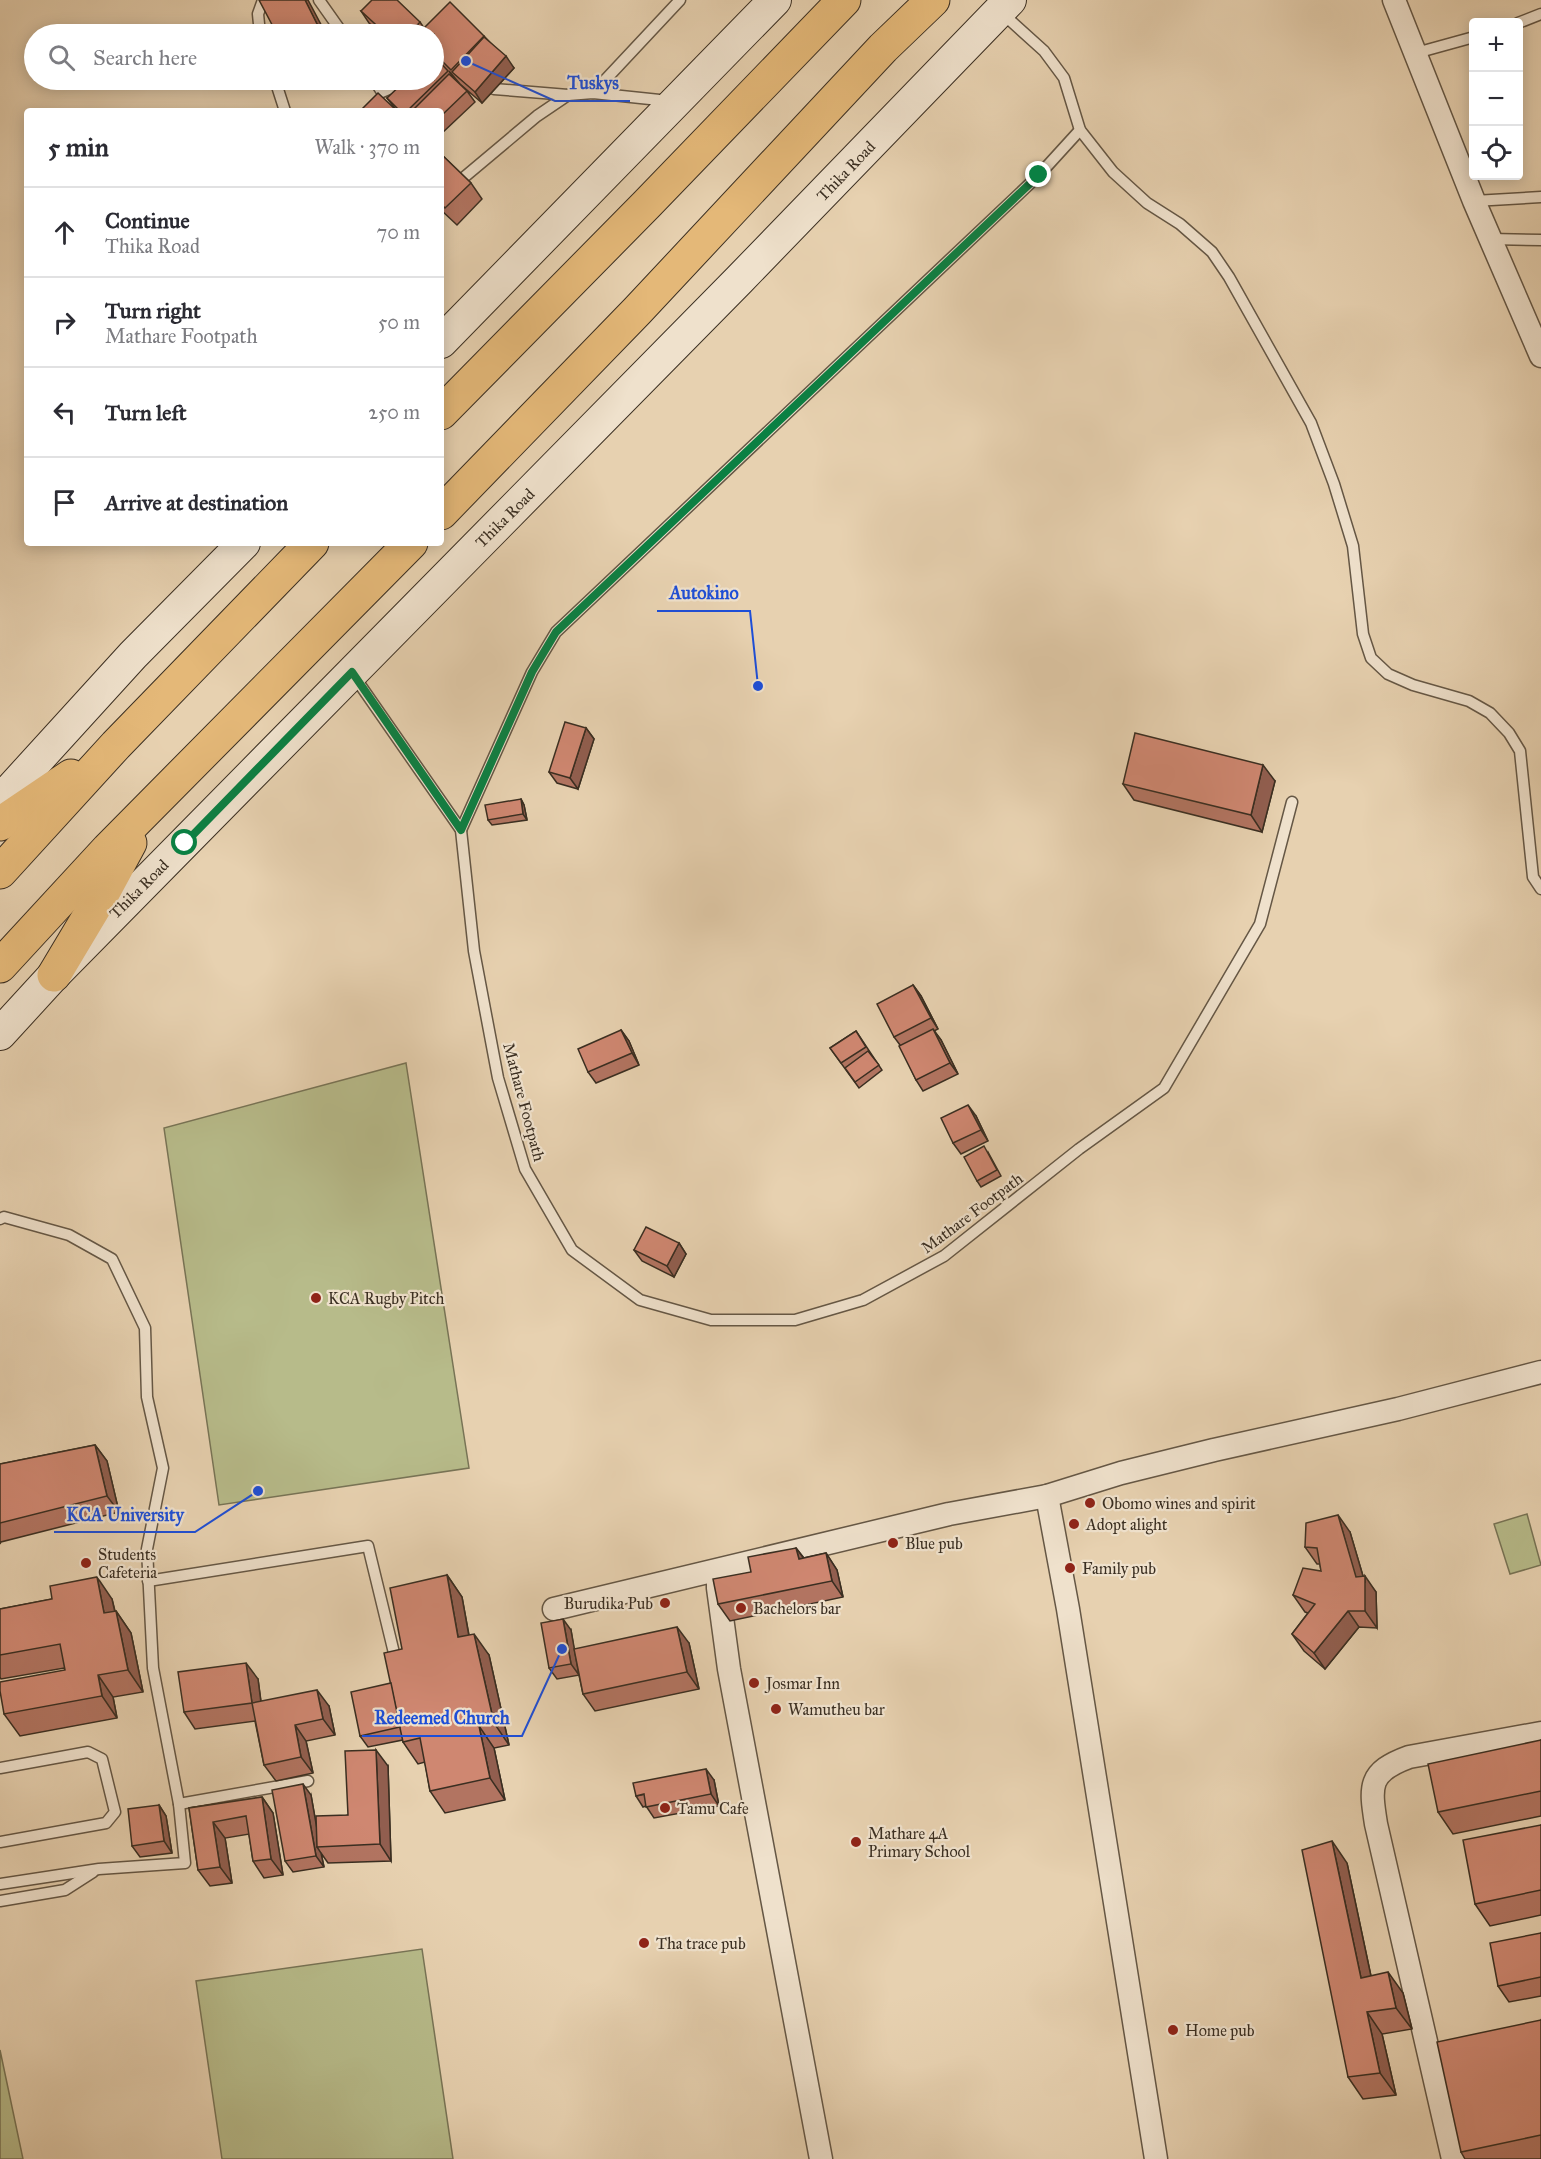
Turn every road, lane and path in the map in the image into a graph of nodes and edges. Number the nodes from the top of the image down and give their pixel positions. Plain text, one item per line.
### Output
1 (263, 0) edge
2 (319, 0) edge
3 (680, 0) edge
4 (775, 0) edge
5 (843, 0) edge
6 (933, 0) edge
7 (1394, 0) edge
8 (1004, 5) edge
9 (1541, 14) edge
10 (1523, 21) edge
11 (259, 24) edge
12 (336, 24) edge
13 (1469, 38) edge
14 (1416, 53) junction
15 (495, 89) dead end
16 (278, 90) edge
17 (377, 90) edge
18 (389, 90) edge
19 (592, 93) junction
20 (568, 95) junction
21 (674, 102) junction
22 (284, 108) edge
23 (1080, 130) junction
24 (462, 179) edge
25 (1541, 197) edge
26 (1474, 201) junction
27 (1490, 239) junction
28 (1541, 240) edge
29 (444, 339) edge
30 (1541, 356) edge
31 (444, 410) edge
32 (444, 510) edge
33 (241, 546) edge
34 (309, 546) edge
35 (408, 546) edge
36 (352, 672) junction
37 (116, 745) junction
38 (0, 801) edge
39 (1292, 802) dead end
40 (149, 807) junction
41 (0, 824) edge
42 (461, 830) junction
43 (0, 872) edge
44 (1541, 889) edge
45 (0, 966) edge
46 (54, 975) junction
47 (0, 1034) edge
48 (0, 1219) edge
49 (1541, 1372) edge
50 (1047, 1496) junction
51 (718, 1571) junction
52 (148, 1581) junction
53 (554, 1609) dead end
54 (394, 1653) edge
55 (1541, 1733) edge
56 (0, 1768) edge
57 (308, 1781) dead end
58 (179, 1804) junction
59 (0, 1842) edge
60 (99, 1869) junction
61 (0, 1884) edge
62 (0, 1901) edge
63 (821, 2159) edge
64 (1156, 2159) edge
65 (1453, 2159) edge

1 - 11 lane
2 - 12 lane
3 - 19 lane
4 - 21 main road
5 - 31 highway
6 - 32 highway
7 - 14 street
8 - 23 lane
8 - 36 main road, Thika Road
9 - 10 lane
13 - 14 lane
14 - 26 street
15 - 20 lane
16 - 22 lane
17 - 18 lane
19 - 20 lane
19 - 21 lane
20 - 24 lane
21 - 29 main road
23 - 42 lane
23 - 44 lane
25 - 26 lane
26 - 27 street
27 - 28 lane
27 - 30 street
33 - 38 main road
34 - 37 highway
35 - 40 highway
36 - 42 lane, Mathare Footpath
36 - 46 main road, Thika Road
37 - 41 highway
37 - 43 highway
39 - 42 lane, Mathare Footpath
40 - 45 highway
40 - 46 highway
46 - 47 main road, Thika Road
48 - 52 lane
49 - 50 street
50 - 51 street
50 - 64 street
51 - 53 street
51 - 63 street
52 - 54 lane
52 - 58 lane
55 - 65 street
56 - 59 lane
57 - 58 lane
58 - 60 lane
60 - 61 lane
60 - 62 lane

